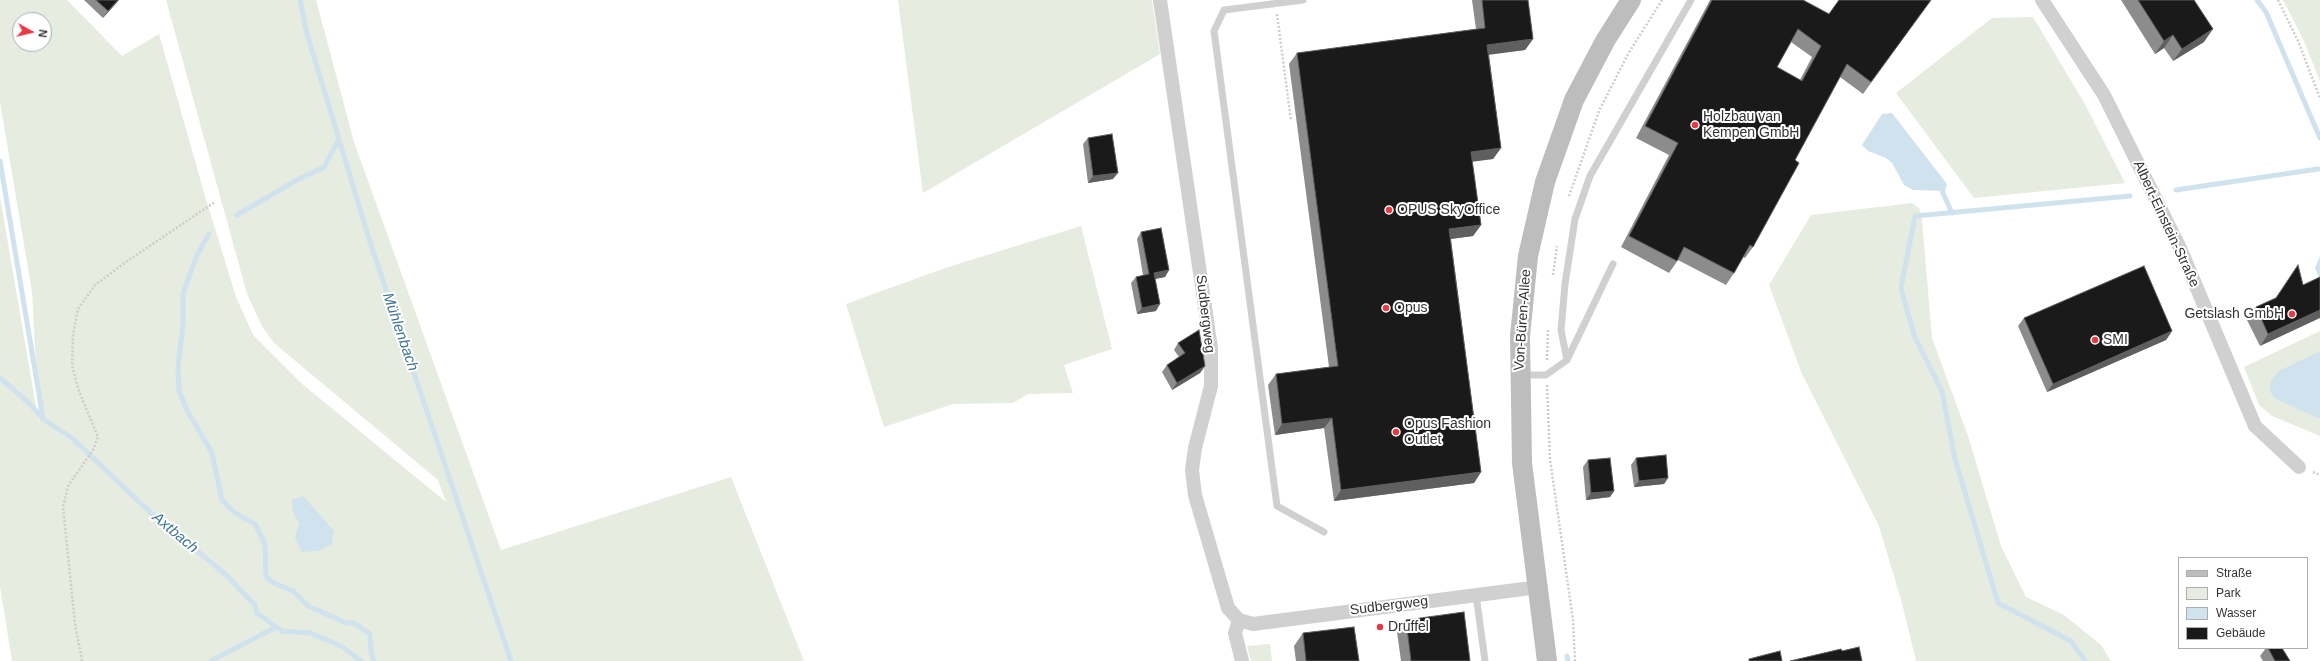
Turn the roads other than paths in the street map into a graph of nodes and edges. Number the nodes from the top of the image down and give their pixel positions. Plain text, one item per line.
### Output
1 (1160, 0) edge
2 (1303, 0) edge
3 (1631, 0) edge
4 (1691, 0) edge
5 (2042, 0) edge
6 (1614, 264) dead end
7 (1567, 360) junction
8 (1519, 375) junction
9 (2299, 467) dead end
10 (1324, 532) dead end
11 (1539, 587) junction
12 (1476, 595) junction
13 (1239, 620) junction
14 (1242, 661) edge
15 (1485, 661) edge
16 (1547, 661) edge

1 - 13 street, Sudbergweg
2 - 10 lane
3 - 8 street, Von-Büren-Allee
4 - 7 lane
5 - 9 street, Albert-Einstein-Straße
6 - 7 lane
7 - 8 lane
8 - 11 street, Von-Büren-Allee
11 - 12 street, Sudbergweg
11 - 16 street, Von-Büren-Allee
12 - 13 street, Sudbergweg
12 - 15 lane
13 - 14 street

